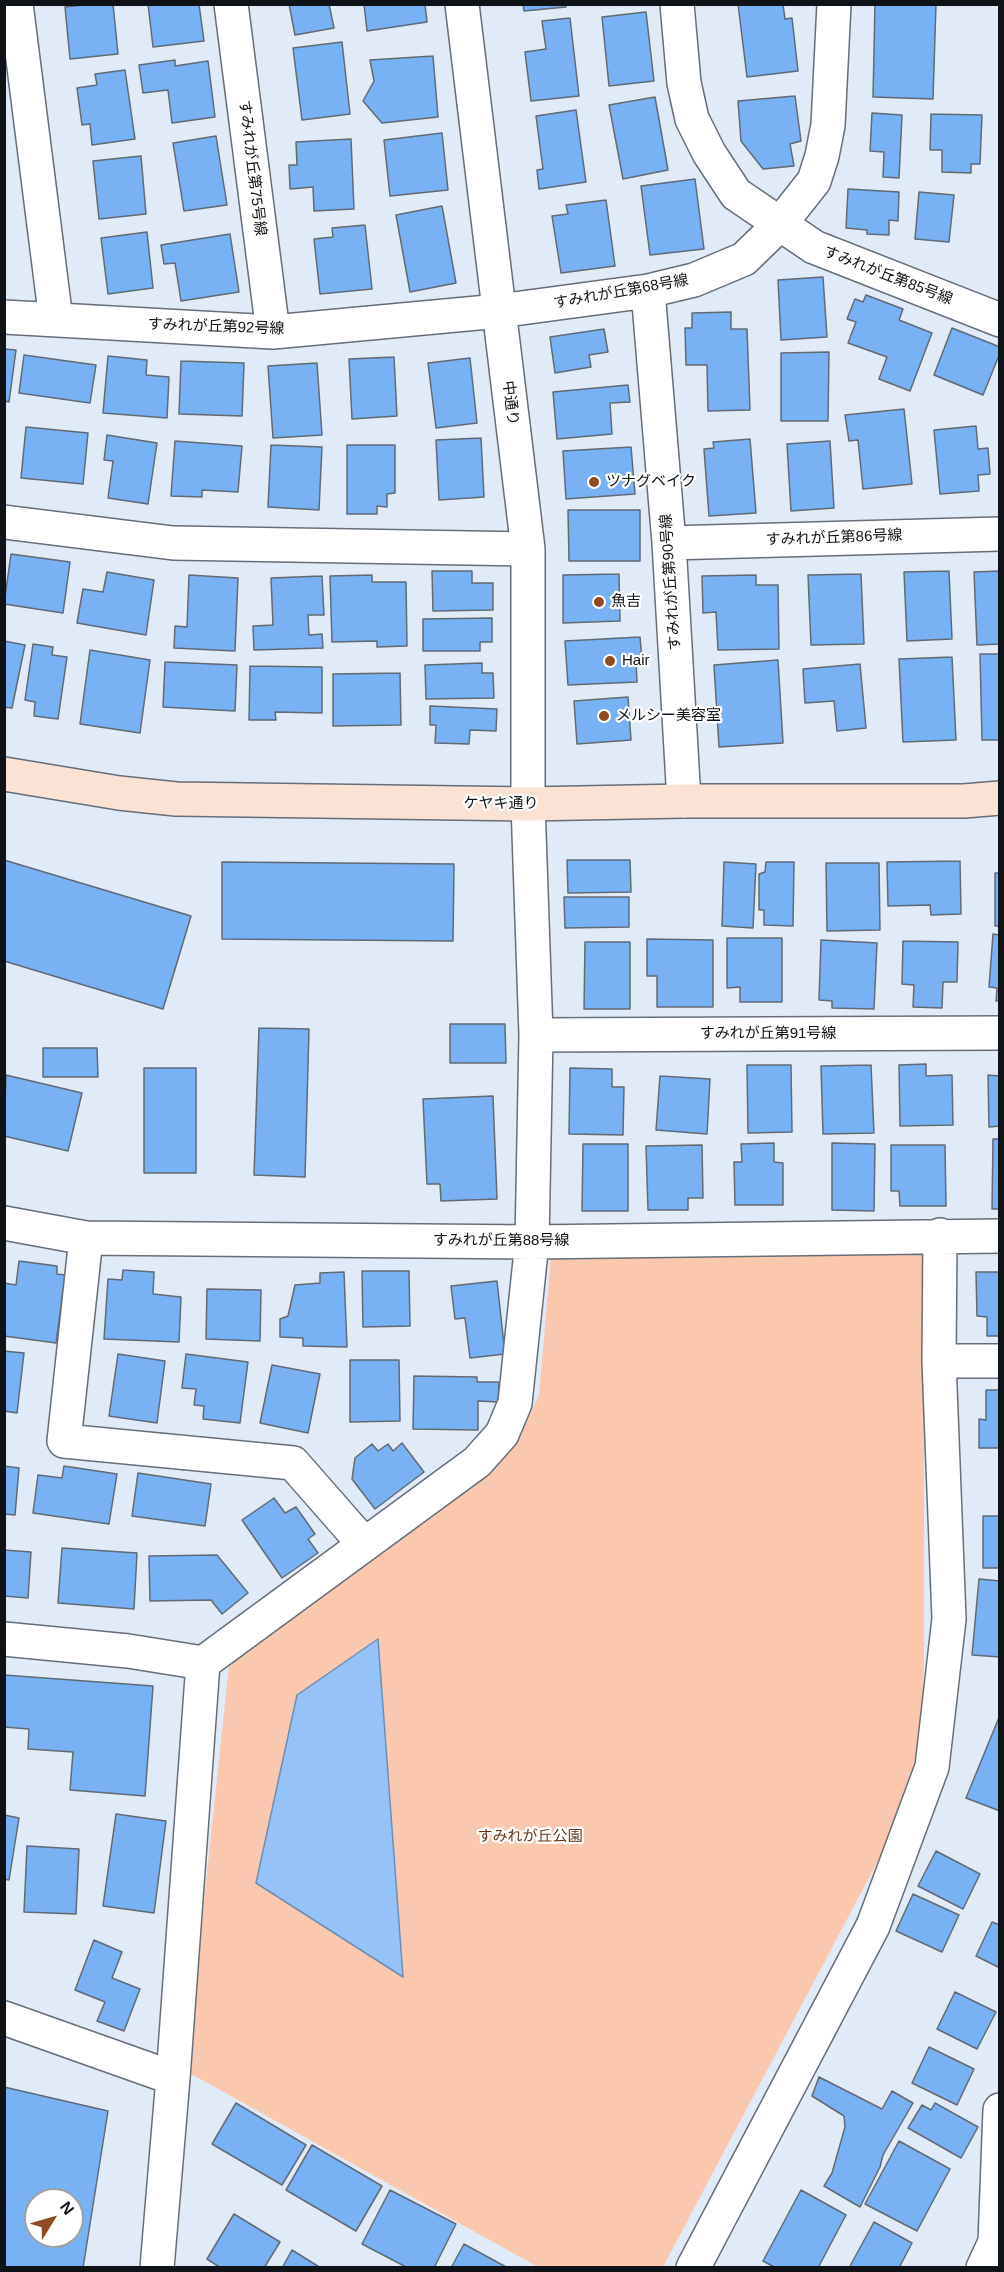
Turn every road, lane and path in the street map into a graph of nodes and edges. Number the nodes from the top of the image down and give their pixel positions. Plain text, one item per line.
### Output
1 (16, 4) edge
2 (231, 4) edge
3 (462, 4) edge
4 (677, 4) edge
5 (834, 4) edge
6 (780, 224) junction
7 (648, 291) junction
8 (499, 311) junction
9 (4, 317) edge
10 (56, 320) junction
11 (999, 320) edge
12 (273, 332) junction
13 (4, 522) edge
14 (999, 534) edge
15 (669, 543) junction
16 (528, 549) junction
17 (4, 774) edge
18 (999, 798) edge
19 (684, 801) junction
20 (528, 804) junction
21 (999, 1034) edge
22 (537, 1035) junction
23 (4, 1223) edge
24 (940, 1235) junction
25 (999, 1236) edge
26 (86, 1238) junction
27 (532, 1242) junction
28 (939, 1361) junction
29 (999, 1361) edge
30 (364, 1544) junction
31 (4, 1639) edge
32 (203, 1664) junction
33 (4, 2018) edge
34 (173, 2078) junction
35 (999, 2110) edge
36 (157, 2268) edge
37 (693, 2268) edge
38 (983, 2268) edge

1 - 10 street
2 - 12 street, すみれが丘第75号線
3 - 8 street, 中通り
4 - 6 street, すみれが丘第85号線
5 - 6 street, すみれが丘第68号線
6 - 7 street, すみれが丘第68号線
6 - 11 street, すみれが丘第85号線
7 - 8 street, すみれが丘第68号線
7 - 15 street, すみれが丘第90号線
8 - 12 street, すみれが丘第92号線
8 - 16 street, 中通り
9 - 10 street, すみれが丘第92号線
10 - 12 street, すみれが丘第92号線
13 - 16 street
14 - 15 street, すみれが丘第86号線
15 - 19 street, すみれが丘第90号線
16 - 20 street, 中通り
17 - 20 street, ケヤキ通り
18 - 19 street, ケヤキ通り
19 - 20 street, ケヤキ通り
20 - 22 street, 中通り
21 - 22 street, すみれが丘第91号線
22 - 27 street, 中通り
23 - 26 street, すみれが丘第88号線
24 - 25 street, すみれが丘第88号線
24 - 27 street, すみれが丘第88号線
24 - 28 street
26 - 27 street, すみれが丘第88号線
26 - 30 street
27 - 30 street, 中通り
28 - 29 street
28 - 37 street
30 - 32 street, 中通り
31 - 32 street
32 - 34 street
33 - 34 street
34 - 36 street
35 - 38 street

